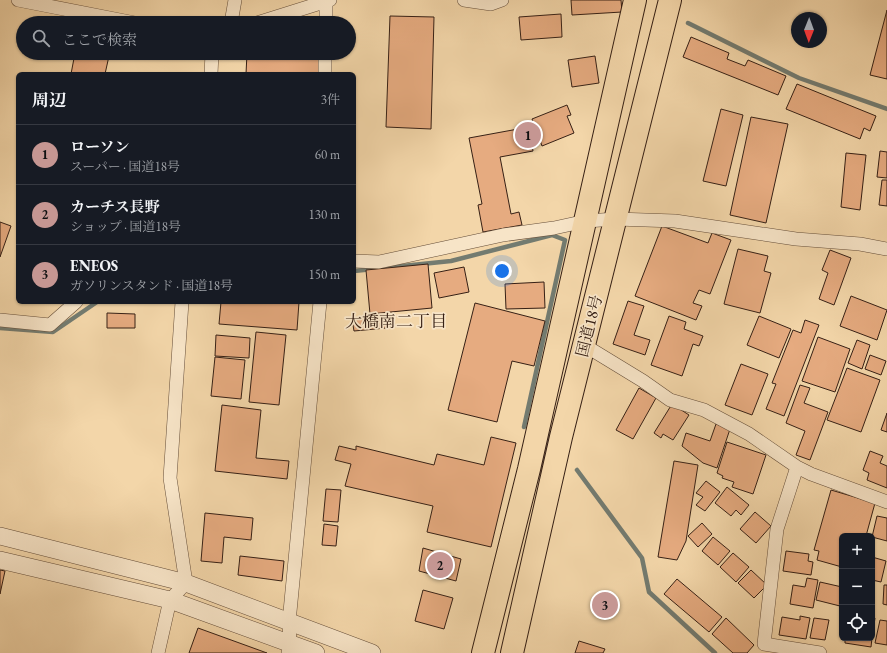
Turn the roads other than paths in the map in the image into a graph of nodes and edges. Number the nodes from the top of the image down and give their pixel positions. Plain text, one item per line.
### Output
1 (18, 0) edge
2 (235, 0) edge
3 (328, 0) edge
4 (464, 0) edge
5 (502, 0) edge
6 (635, 0) edge
7 (670, 0) edge
8 (99, 16) edge
9 (232, 16) edge
10 (279, 16) edge
11 (327, 16) edge
12 (212, 60) edge
13 (326, 60) edge
14 (211, 72) edge
15 (325, 72) edge
16 (616, 219) junction
17 (586, 221) junction
18 (887, 249) edge
19 (356, 261) edge
20 (74, 304) edge
21 (182, 304) edge
22 (320, 304) edge
23 (0, 320) edge
24 (584, 345) junction
25 (797, 466) junction
26 (887, 502) edge
27 (0, 536) edge
28 (0, 560) edge
29 (186, 583) junction
30 (170, 600) junction
31 (289, 622) junction
32 (289, 648) edge
33 (764, 648) edge
34 (158, 653) edge
35 (316, 653) edge
36 (372, 653) edge
37 (483, 653) edge
38 (512, 653) edge
39 (820, 653) edge

1 - 8 street
2 - 9 street
3 - 10 street
3 - 11 street
4 - 5 street
6 - 17 highway, 国道18号
7 - 16 highway, 国道18号
12 - 14 street
13 - 15 street
16 - 17 street
16 - 18 street
16 - 24 highway, 国道18号
17 - 19 street
17 - 37 highway, 国道18号
20 - 23 street
21 - 29 street
22 - 31 street
24 - 25 street
24 - 38 highway, 国道18号
25 - 26 street
25 - 33 street
27 - 29 street
28 - 30 street
29 - 30 street
29 - 31 street
30 - 32 street
30 - 34 street
31 - 32 street
31 - 36 street
32 - 35 street
33 - 39 street

